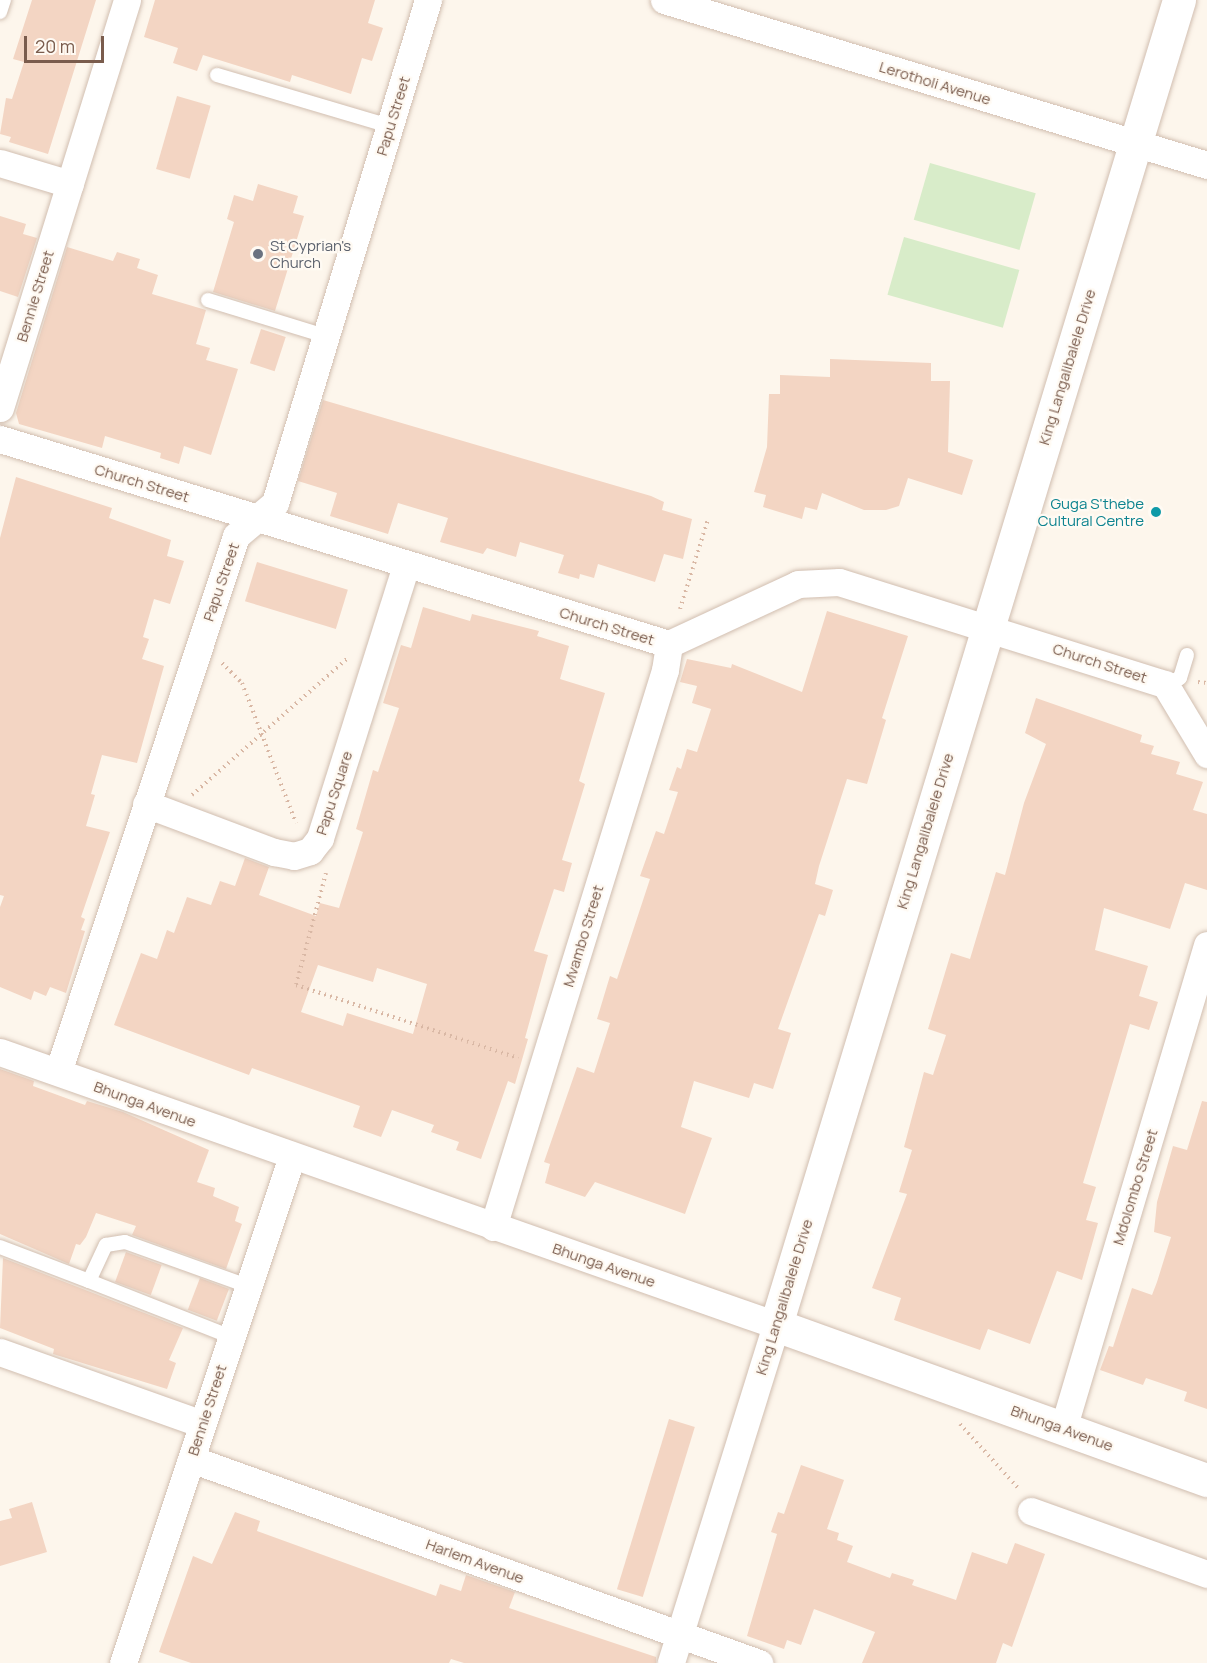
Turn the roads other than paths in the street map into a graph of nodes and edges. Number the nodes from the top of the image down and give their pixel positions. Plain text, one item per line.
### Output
1 (4, 0) edge
2 (127, 0) edge
3 (428, 0) edge
4 (664, 0) edge
5 (1179, 0) edge
6 (0, 12) edge
7 (217, 75) dead end
8 (389, 126) junction
9 (1136, 144) junction
10 (0, 163) edge
11 (1207, 165) edge
12 (70, 184) junction
13 (208, 300) dead end
14 (326, 336) junction
15 (0, 408) edge
16 (0, 439) edge
17 (256, 519) junction
18 (406, 566) junction
19 (987, 626) junction
20 (669, 644) junction
21 (1187, 655) dead end
22 (1165, 684) junction
23 (1207, 754) edge
24 (146, 804) junction
25 (1206, 955) edge
26 (0, 1052) edge
27 (58, 1072) junction
28 (292, 1156) junction
29 (494, 1227) junction
30 (0, 1247) edge
31 (89, 1281) junction
32 (248, 1286) junction
33 (776, 1325) junction
34 (231, 1337) junction
35 (0, 1352) edge
36 (202, 1424) junction
37 (1063, 1429) junction
38 (191, 1459) junction
39 (1207, 1480) edge
40 (1031, 1511) road end
41 (1207, 1574) edge
42 (680, 1635) junction
43 (123, 1663) edge
44 (671, 1663) edge
45 (759, 1663) edge

1 - 6 lane
2 - 12 street, Bennie Street
3 - 8 street, Papu Street
4 - 9 street, Lerotholi Avenue
5 - 9 street, King Langalibalele Drive
7 - 8 lane
8 - 14 street, Papu Street
9 - 11 street, Lerotholi Avenue
9 - 19 street, King Langalibalele Drive
10 - 12 street
12 - 15 street, Bennie Street
13 - 14 lane
14 - 17 street, Papu Street
16 - 17 street, Church Street
17 - 18 street, Church Street
17 - 24 street, Papu Street
18 - 20 street, Church Street
18 - 24 street, Papu Square
19 - 20 street, Church Street
19 - 22 street, Church Street
19 - 33 street, King Langalibalele Drive
20 - 29 street, Mvambo Street
21 - 22 lane
22 - 23 street, Church Street
24 - 27 street, Papu Street
25 - 37 street, Mdolombo Street
26 - 27 street, Bhunga Avenue
27 - 28 street, Bhunga Avenue
28 - 29 street, Bhunga Avenue
28 - 32 street, Bennie Street
29 - 33 street, Bhunga Avenue
30 - 31 lane
31 - 32 lane
31 - 34 lane
32 - 34 street, Bennie Street
33 - 37 street, Bhunga Avenue
33 - 42 street, King Langalibalele Drive
34 - 36 street, Bennie Street
35 - 36 street
36 - 38 street, Bennie Street
37 - 39 street, Bhunga Avenue
38 - 42 street, Harlem Avenue
38 - 43 street, Bennie Street
40 - 41 street
42 - 44 street, King Langalibalele Drive
42 - 45 street, Harlem Avenue

